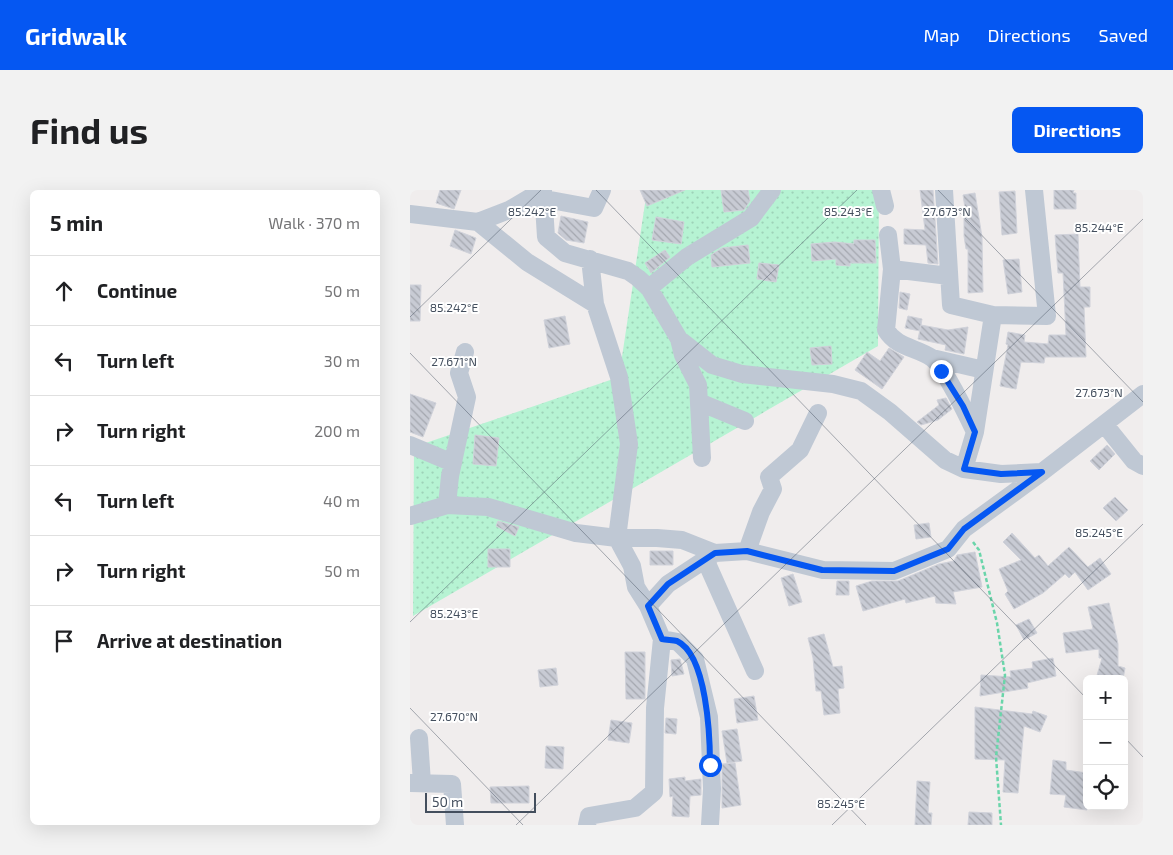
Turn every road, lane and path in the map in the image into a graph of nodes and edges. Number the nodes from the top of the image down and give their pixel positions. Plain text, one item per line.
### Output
1 (602, 190) edge
2 (772, 190) edge
3 (944, 190) edge
4 (1034, 190) edge
5 (544, 193) edge
6 (410, 214) edge
7 (478, 222) junction
8 (888, 235) dead end
9 (590, 260) junction
10 (892, 269) junction
11 (949, 276) junction
12 (648, 288) junction
13 (595, 304) junction
14 (993, 315) junction
15 (678, 339) junction
16 (465, 352) dead end
17 (932, 358) junction
18 (984, 370) junction
19 (1143, 394) edge
20 (700, 402) junction
21 (818, 413) dead end
22 (745, 421) dead end
23 (1105, 425) junction
24 (975, 432) junction
25 (410, 445) edge
26 (702, 458) dead end
27 (453, 463) junction
28 (1143, 466) edge
29 (964, 469) junction
30 (1042, 472) junction
31 (447, 505) junction
32 (410, 516) edge
33 (964, 529) junction
34 (617, 538) junction
35 (747, 551) junction
36 (710, 556) junction
37 (648, 606) junction
38 (662, 639) junction
39 (755, 671) dead end
40 (419, 738) dead end
41 (416, 783) edge
42 (455, 825) edge
43 (587, 825) edge
44 (710, 825) edge
45 (1001, 825) edge

1 - 5 street
2 - 12 street
3 - 11 street
4 - 14 street
5 - 7 street
5 - 9 street
6 - 7 street
7 - 13 street
8 - 10 street
9 - 12 street
9 - 13 street
10 - 11 street
10 - 17 street
11 - 14 street
12 - 15 street
13 - 34 street
14 - 18 street
15 - 20 street
15 - 29 street
16 - 27 street
17 - 18 street
17 - 24 street
18 - 24 street
19 - 23 street
20 - 22 street
20 - 26 street
21 - 35 street
23 - 28 street
23 - 30 street
24 - 29 street
25 - 27 street
27 - 31 street
29 - 30 street
30 - 33 street
31 - 32 street
31 - 34 street
33 - 35 street
33 - 45 path
34 - 36 street
34 - 37 street
35 - 36 street
36 - 37 street
36 - 39 street
37 - 38 street
38 - 43 street
38 - 44 street
40 - 41 street
41 - 42 street

